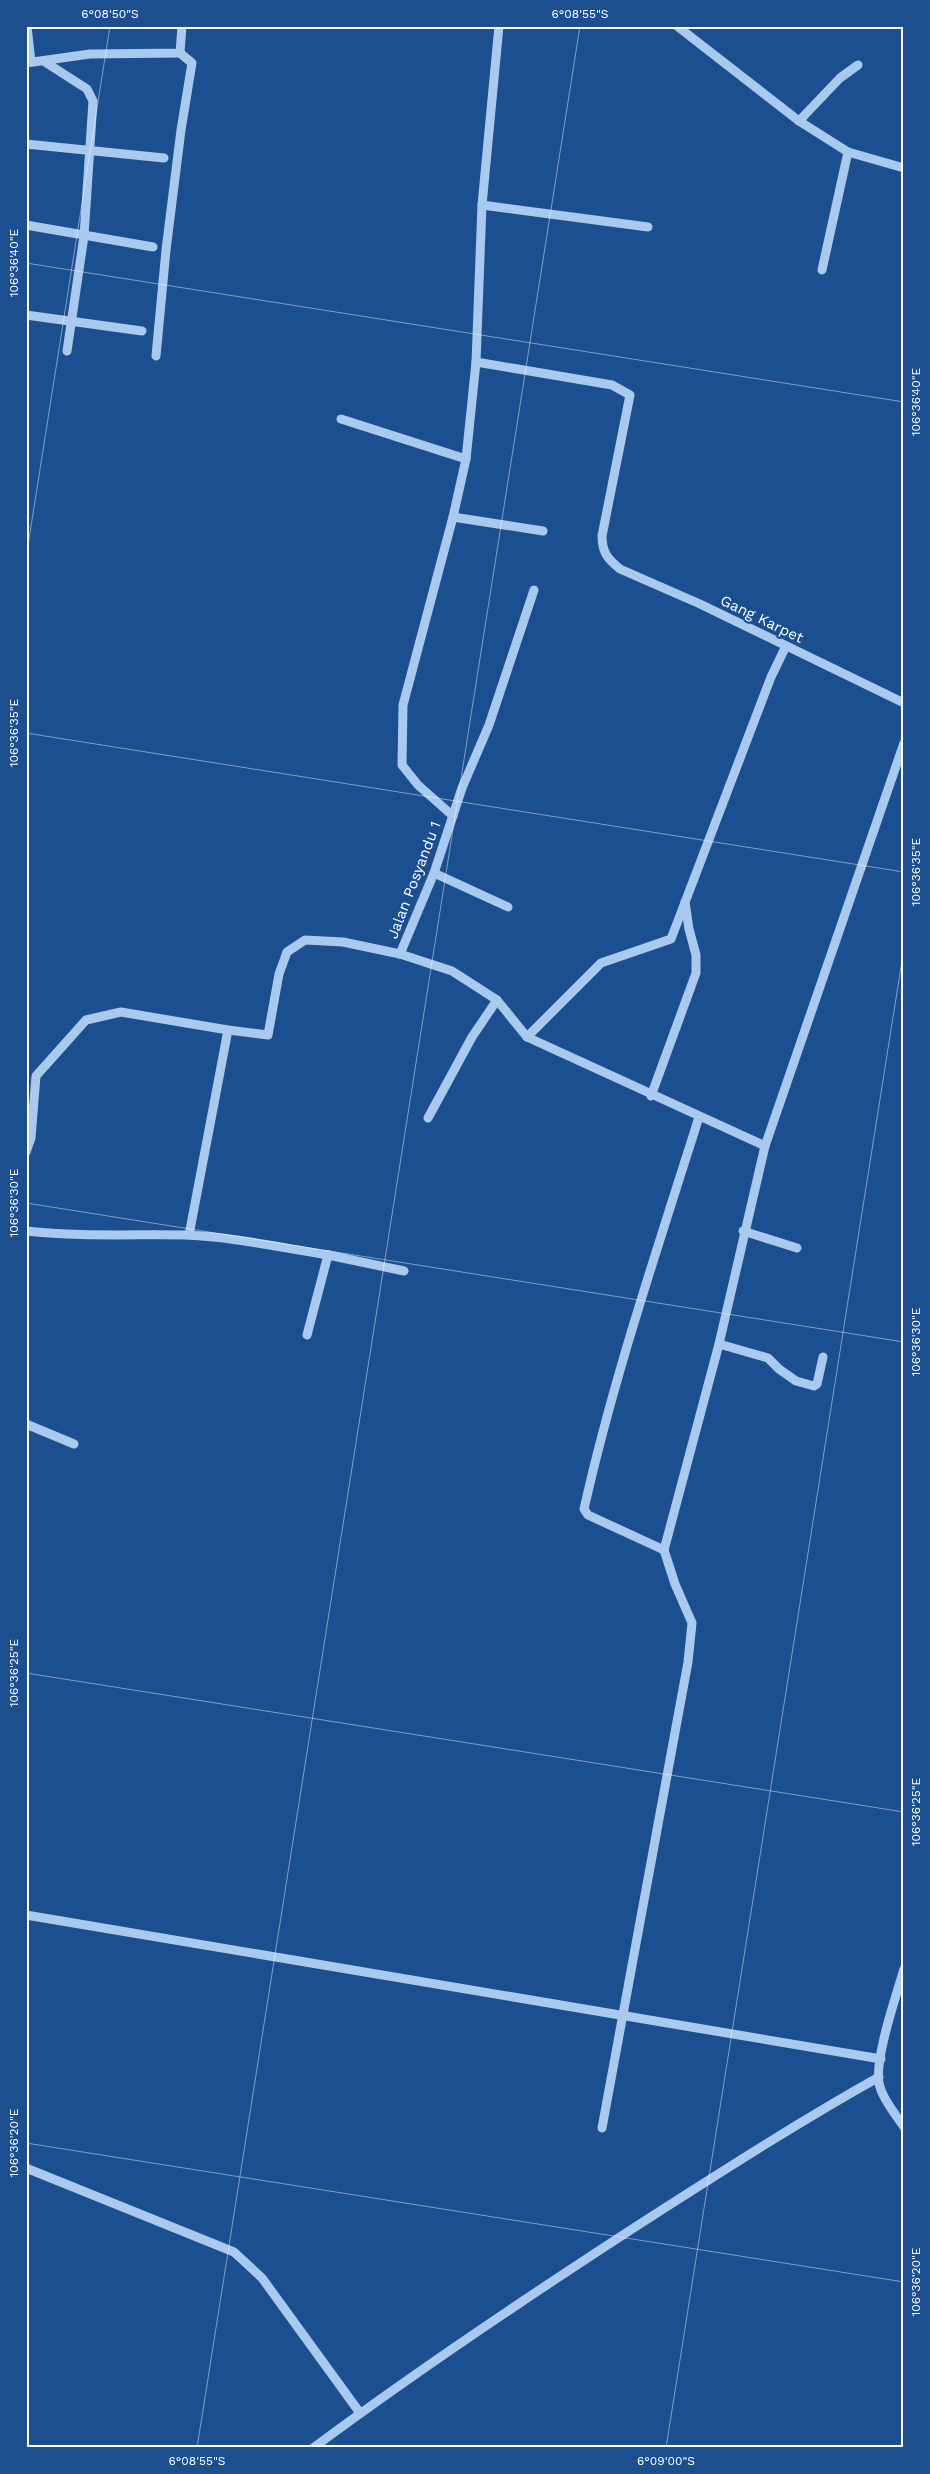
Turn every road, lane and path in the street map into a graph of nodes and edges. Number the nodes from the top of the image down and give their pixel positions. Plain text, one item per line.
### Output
1 (27, 26) edge
2 (182, 26) edge
3 (499, 26) edge
4 (677, 26) edge
5 (180, 53) junction
6 (45, 62) junction
7 (29, 63) edge
8 (858, 64) dead end
9 (799, 120) junction
10 (26, 144) edge
11 (91, 150) junction
12 (848, 152) junction
13 (164, 158) dead end
14 (904, 168) edge
15 (482, 205) junction
16 (26, 226) edge
17 (648, 227) dead end
18 (84, 236) junction
19 (153, 247) dead end
20 (822, 270) dead end
21 (26, 314) edge
22 (72, 322) junction
23 (142, 331) dead end
24 (67, 351) dead end
25 (156, 356) dead end
26 (476, 362) junction
27 (341, 419) dead end
28 (466, 459) junction
29 (453, 517) junction
30 (543, 531) dead end
31 (534, 590) dead end
32 (786, 646) junction
33 (904, 703) edge
34 (904, 743) edge
35 (453, 816) junction
36 (434, 873) junction
37 (685, 901) junction
38 (508, 907) dead end
39 (400, 954) junction
40 (498, 1000) junction
41 (228, 1030) junction
42 (527, 1037) junction
43 (26, 1075) edge
44 (36, 1076) junction
45 (652, 1096) junction
46 (699, 1117) junction
47 (428, 1118) dead end
48 (765, 1146) junction
49 (26, 1152) edge
50 (26, 1231) edge
51 (743, 1231) junction
52 (189, 1235) junction
53 (797, 1248) dead end
54 (328, 1256) junction
55 (404, 1271) dead end
56 (307, 1335) dead end
57 (719, 1344) junction
58 (823, 1357) dead end
59 (26, 1424) edge
60 (74, 1444) dead end
61 (664, 1550) junction
62 (26, 1915) edge
63 (904, 1969) edge
64 (622, 2015) junction
65 (881, 2059) junction
66 (878, 2077) junction
67 (904, 2127) edge
68 (602, 2128) dead end
69 (26, 2168) edge
70 (360, 2413) junction
71 (313, 2448) edge

1 - 7 street
2 - 5 street
3 - 15 street
4 - 9 street
5 - 6 street
5 - 25 street
6 - 7 street
6 - 11 street
8 - 9 street
9 - 12 street
10 - 11 street
11 - 13 street
11 - 18 street
12 - 14 street
12 - 20 street
15 - 17 street
15 - 26 street
16 - 18 street
18 - 19 street
18 - 22 street
21 - 22 street
22 - 23 street
22 - 24 street
26 - 28 street
26 - 32 street, Gang Karpet
27 - 28 street
28 - 29 street
29 - 30 street
29 - 35 street
31 - 35 street, Jalan Posyandu 1
32 - 33 street, Gang Karpet
32 - 37 street
34 - 48 street
35 - 36 street, Jalan Posyandu 1
36 - 38 street
36 - 39 street, Jalan Posyandu 1
37 - 42 street
37 - 45 street
39 - 40 street
39 - 41 street
40 - 42 street
40 - 47 street
41 - 44 street
41 - 52 street
42 - 45 street
43 - 44 street
44 - 49 street
45 - 46 street
46 - 48 street
46 - 61 street
48 - 51 street
50 - 52 street
51 - 53 street
51 - 57 street
52 - 54 street
54 - 55 street
54 - 56 street
57 - 58 street
57 - 61 street
59 - 60 street
61 - 64 street
62 - 64 street
63 - 65 street
64 - 65 street
64 - 68 street
65 - 66 street
66 - 67 street
66 - 70 street
69 - 70 street
70 - 71 street

